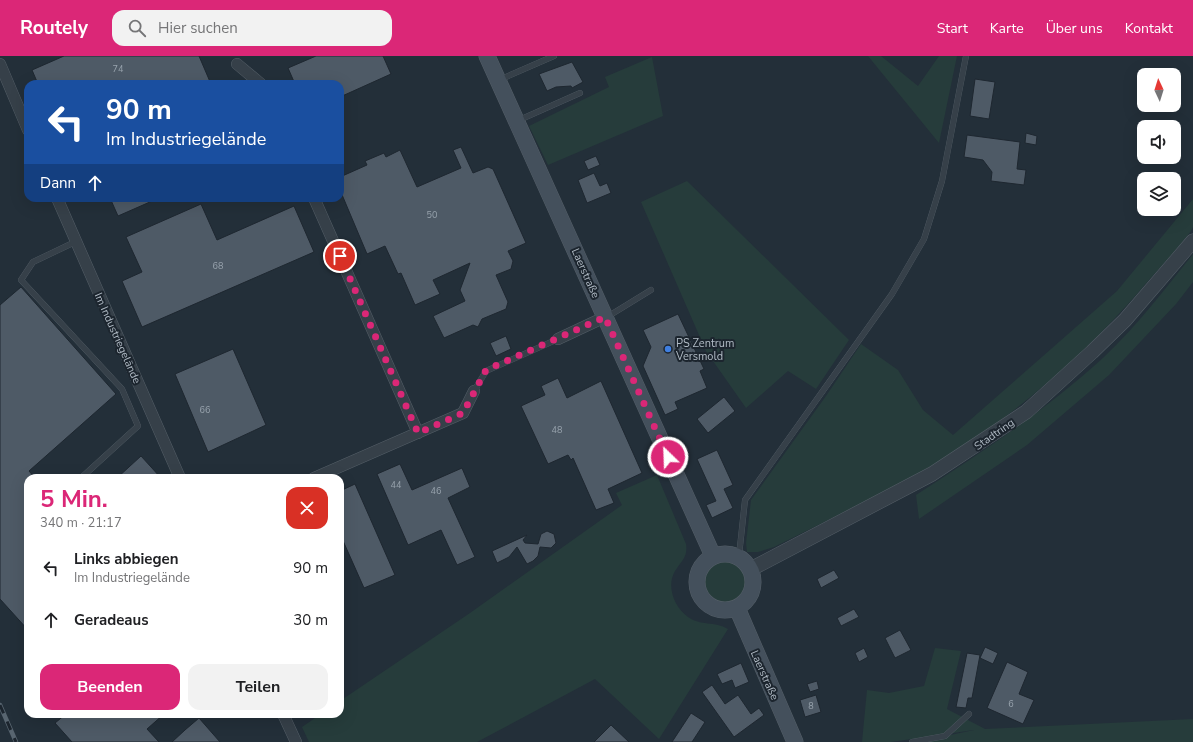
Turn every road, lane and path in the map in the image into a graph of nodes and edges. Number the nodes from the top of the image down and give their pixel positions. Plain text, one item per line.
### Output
1 (487, 56) edge
2 (554, 56) edge
3 (966, 56) edge
4 (0, 64) edge
5 (237, 64) dead end
6 (256, 80) edge
7 (498, 80) junction
8 (580, 93) dead end
9 (24, 121) edge
10 (517, 122) junction
11 (59, 202) edge
12 (316, 202) edge
13 (1193, 241) edge
14 (75, 242) junction
15 (651, 290) dead end
16 (605, 317) junction
17 (558, 339) joint
18 (474, 391) joint
19 (418, 433) junction
20 (85, 474) edge
21 (178, 474) edge
22 (323, 474) edge
23 (713, 556) junction
24 (739, 556) junction
25 (751, 569) junction
26 (737, 608) junction
27 (969, 714) dead end
28 (286, 718) edge
29 (296, 742) edge
30 (796, 742) edge
31 (912, 742) edge

1 - 7 main road, Laerstraße
2 - 7 lane
3 - 24 lane
4 - 9 street
5 - 6 street
7 - 10 main road, Laerstraße
8 - 10 lane
10 - 16 main road, Laerstraße
11 - 14 street, Im Industriegelände
12 - 19 street
13 - 25 street, Stadtring
14 - 20 lane
14 - 21 street, Im Industriegelände
15 - 16 lane
16 - 17 street
16 - 23 main road, Laerstraße
17 - 18 lane
18 - 19 street
19 - 22 street
23 - 24 main road
23 - 26 main road
24 - 25 main road
25 - 26 main road
26 - 30 main road, Laerstraße
27 - 31 lane
28 - 29 street

